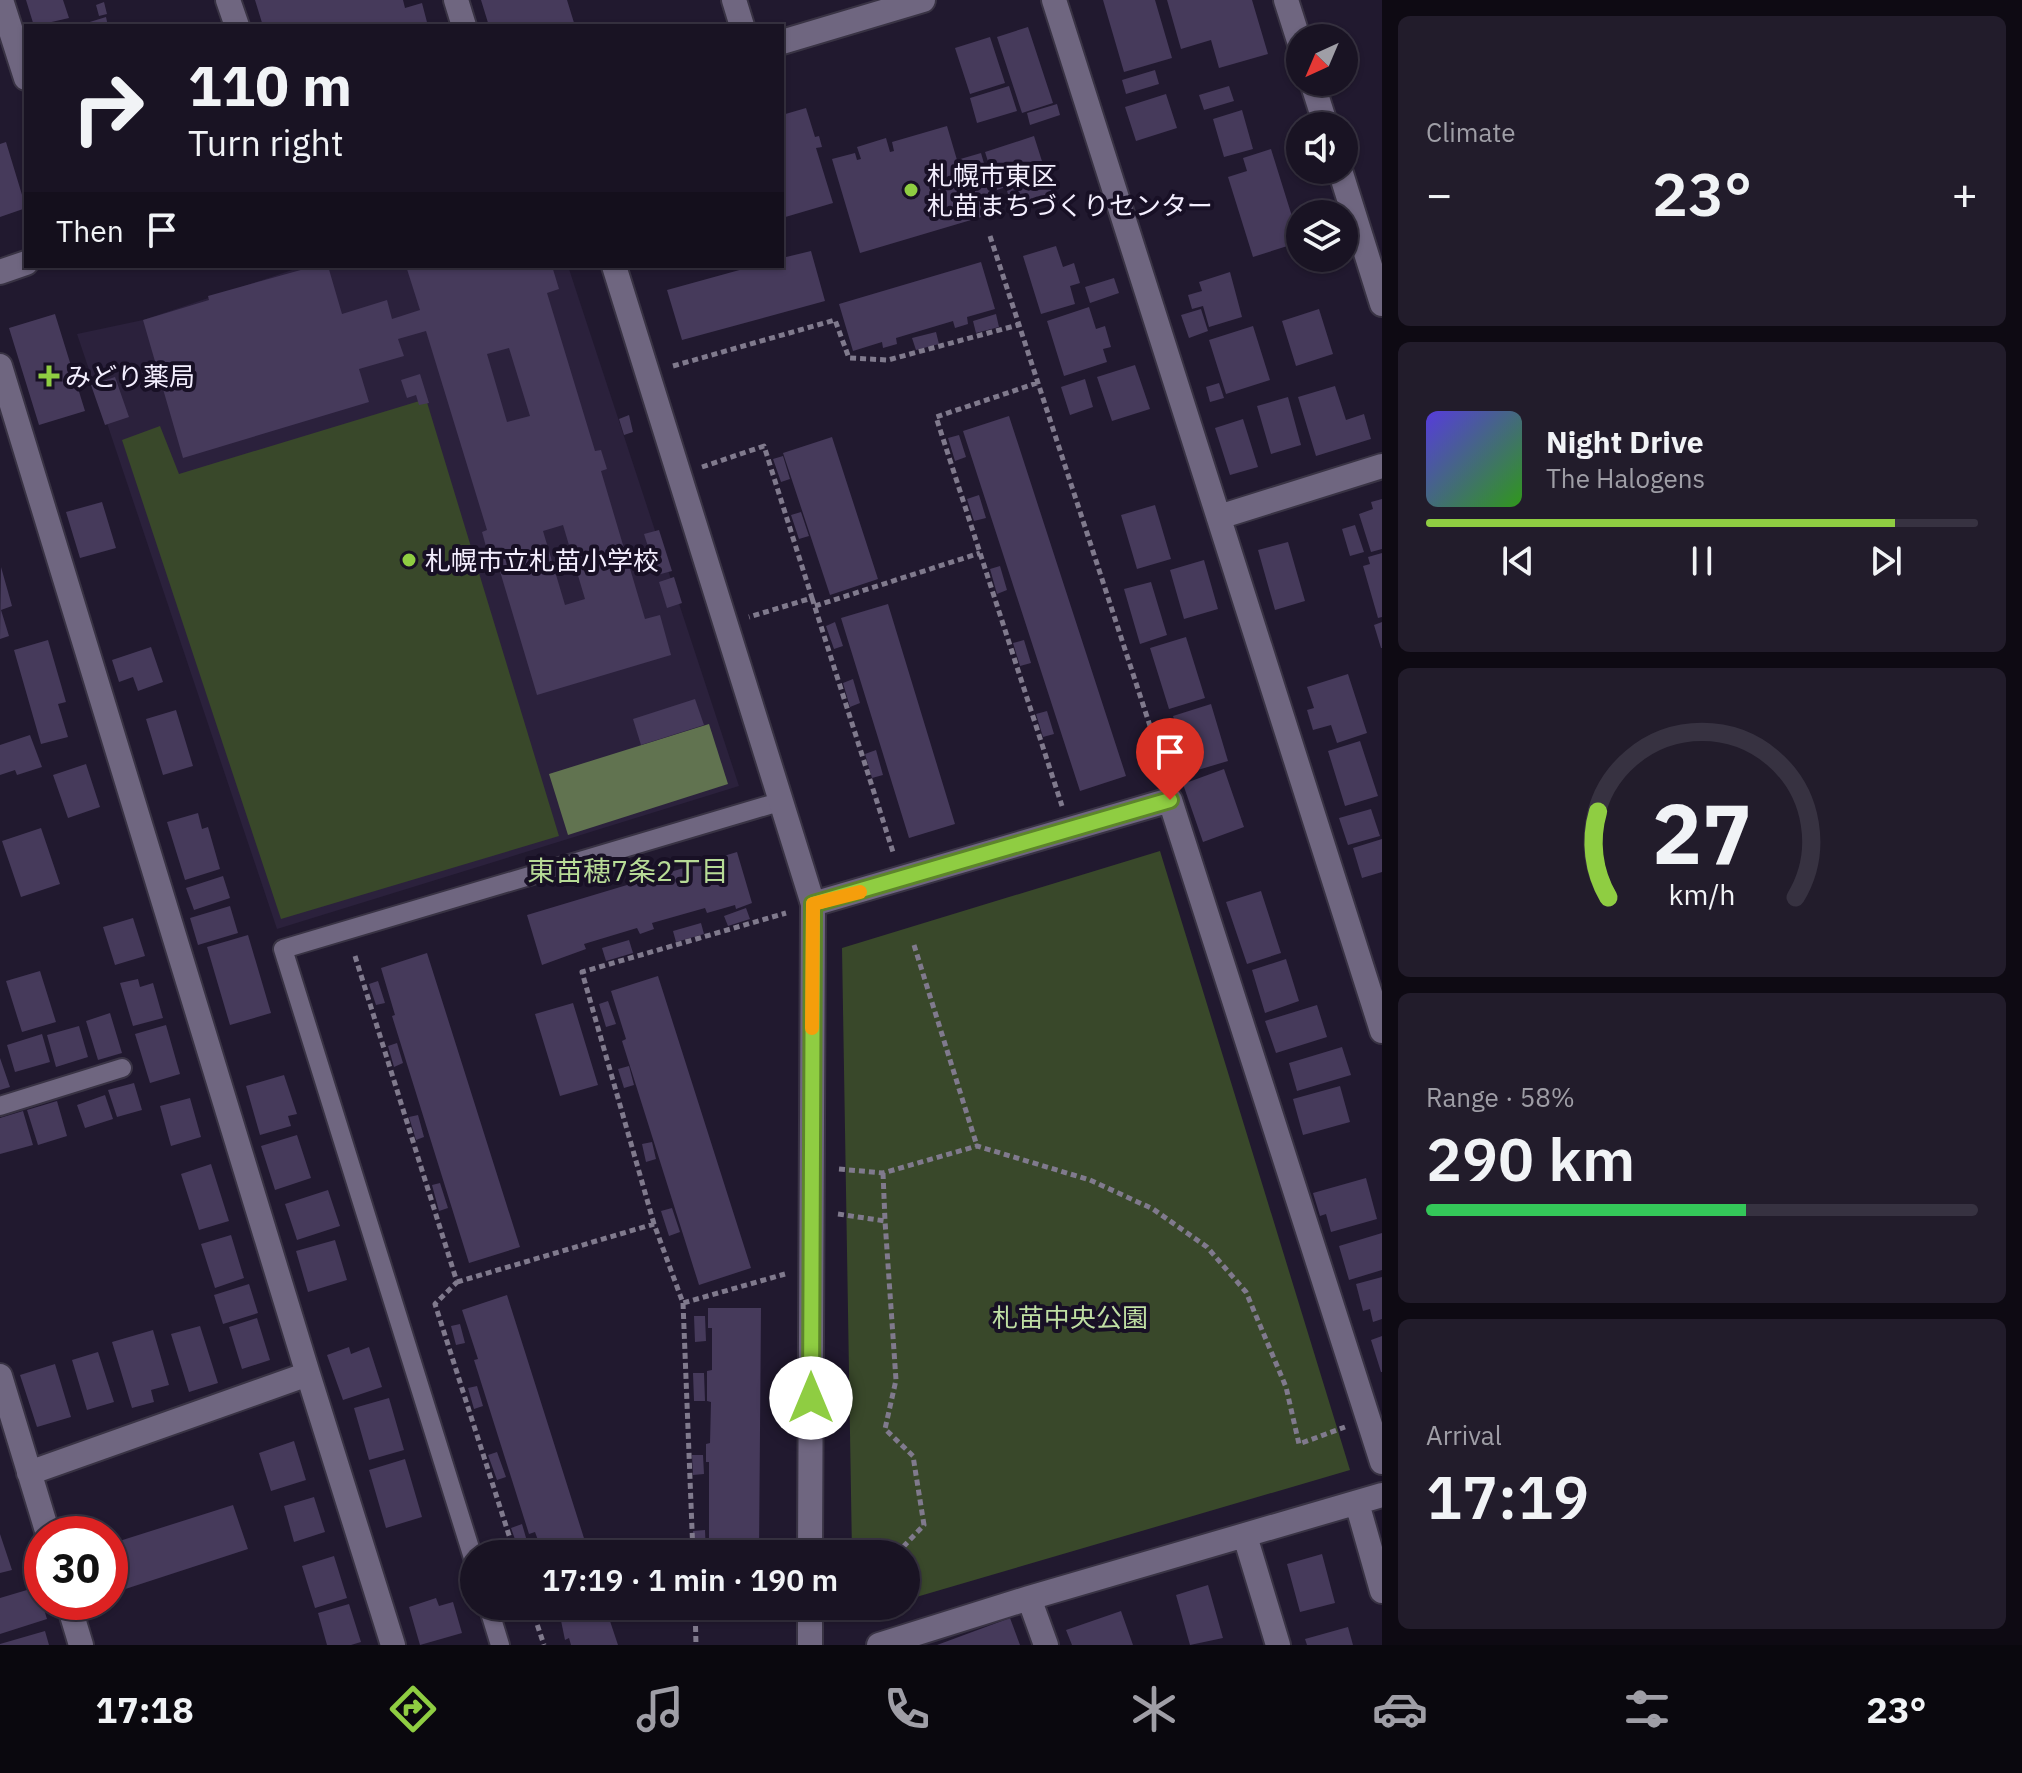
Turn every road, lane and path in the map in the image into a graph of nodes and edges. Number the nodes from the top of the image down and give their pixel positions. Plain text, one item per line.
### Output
1 (1, 0) edge
2 (228, 0) edge
3 (456, 0) edge
4 (734, 0) edge
5 (923, 0) edge
6 (1054, 0) edge
7 (1286, 0) edge
8 (236, 24) edge
9 (463, 24) edge
10 (741, 24) edge
11 (1294, 24) edge
12 (784, 41) edge
13 (24, 72) edge
14 (1344, 184) edge
15 (990, 236) dead end
16 (24, 264) edge
17 (615, 268) edge
18 (0, 272) edge
19 (1382, 304) edge
20 (1018, 325) junction
21 (0, 366) edge
22 (670, 367) dead end
23 (1037, 383) junction
24 (1382, 466) edge
25 (701, 468) dead end
26 (1219, 517) junction
27 (980, 553) junction
28 (812, 598) junction
29 (815, 606) junction
30 (747, 618) dead end
31 (1169, 783) dead end
32 (779, 802) junction
33 (1064, 814) dead end
34 (896, 863) dead end
35 (802, 908) junction
36 (914, 945) dead end
37 (355, 956) dead end
38 (1382, 1031) edge
39 (122, 1068) dead end
40 (0, 1106) edge
41 (977, 1146) junction
42 (838, 1169) dead end
43 (883, 1173) junction
44 (837, 1214) dead end
45 (885, 1221) junction
46 (654, 1224) junction
47 (788, 1273) dead end
48 (457, 1282) junction
49 (683, 1303) junction
50 (308, 1374) junction
51 (0, 1376) edge
52 (1355, 1424) dead end
53 (1382, 1462) edge
54 (29, 1473) junction
55 (1382, 1495) edge
56 (1357, 1503) junction
57 (42, 1516) edge
58 (1245, 1536) junction
59 (467, 1540) edge
60 (511, 1540) edge
61 (692, 1540) edge
62 (810, 1540) edge
63 (910, 1540) edge
64 (1382, 1591) edge
65 (1029, 1598) junction
66 (73, 1620) edge
67 (492, 1620) edge
68 (536, 1620) edge
69 (695, 1620) edge
70 (810, 1620) edge
71 (81, 1645) edge
72 (393, 1645) edge
73 (500, 1645) edge
74 (544, 1645) edge
75 (696, 1645) edge
76 (810, 1645) edge
77 (879, 1645) edge
78 (1046, 1645) edge
79 (1278, 1645) edge

1 - 13 street
2 - 8 street
3 - 9 street
4 - 10 street
5 - 12 street
6 - 26 street
7 - 11 street
14 - 19 street
15 - 20 path
16 - 18 street
17 - 32 street
20 - 22 path
20 - 23 path
21 - 50 street
23 - 27 path
23 - 31 path
24 - 26 street
25 - 28 path
26 - 38 street
27 - 29 path
27 - 33 path
28 - 29 path
28 - 30 path
29 - 34 path
32 - 35 street
32 - 59 lane
35 - 46 path
35 - 53 street
35 - 62 street
36 - 41 path
37 - 48 path
39 - 40 lane
41 - 43 path
41 - 52 path
42 - 43 path
43 - 45 path
44 - 45 path
45 - 63 path
46 - 48 path
46 - 49 path
47 - 49 path
48 - 60 path
49 - 61 path
50 - 54 street
50 - 72 street
51 - 54 street
54 - 57 street
55 - 56 street
56 - 58 street
56 - 64 street
58 - 65 street
58 - 79 street
65 - 77 street
65 - 78 street
66 - 71 street
67 - 73 lane
68 - 74 path
69 - 75 path
70 - 76 street

